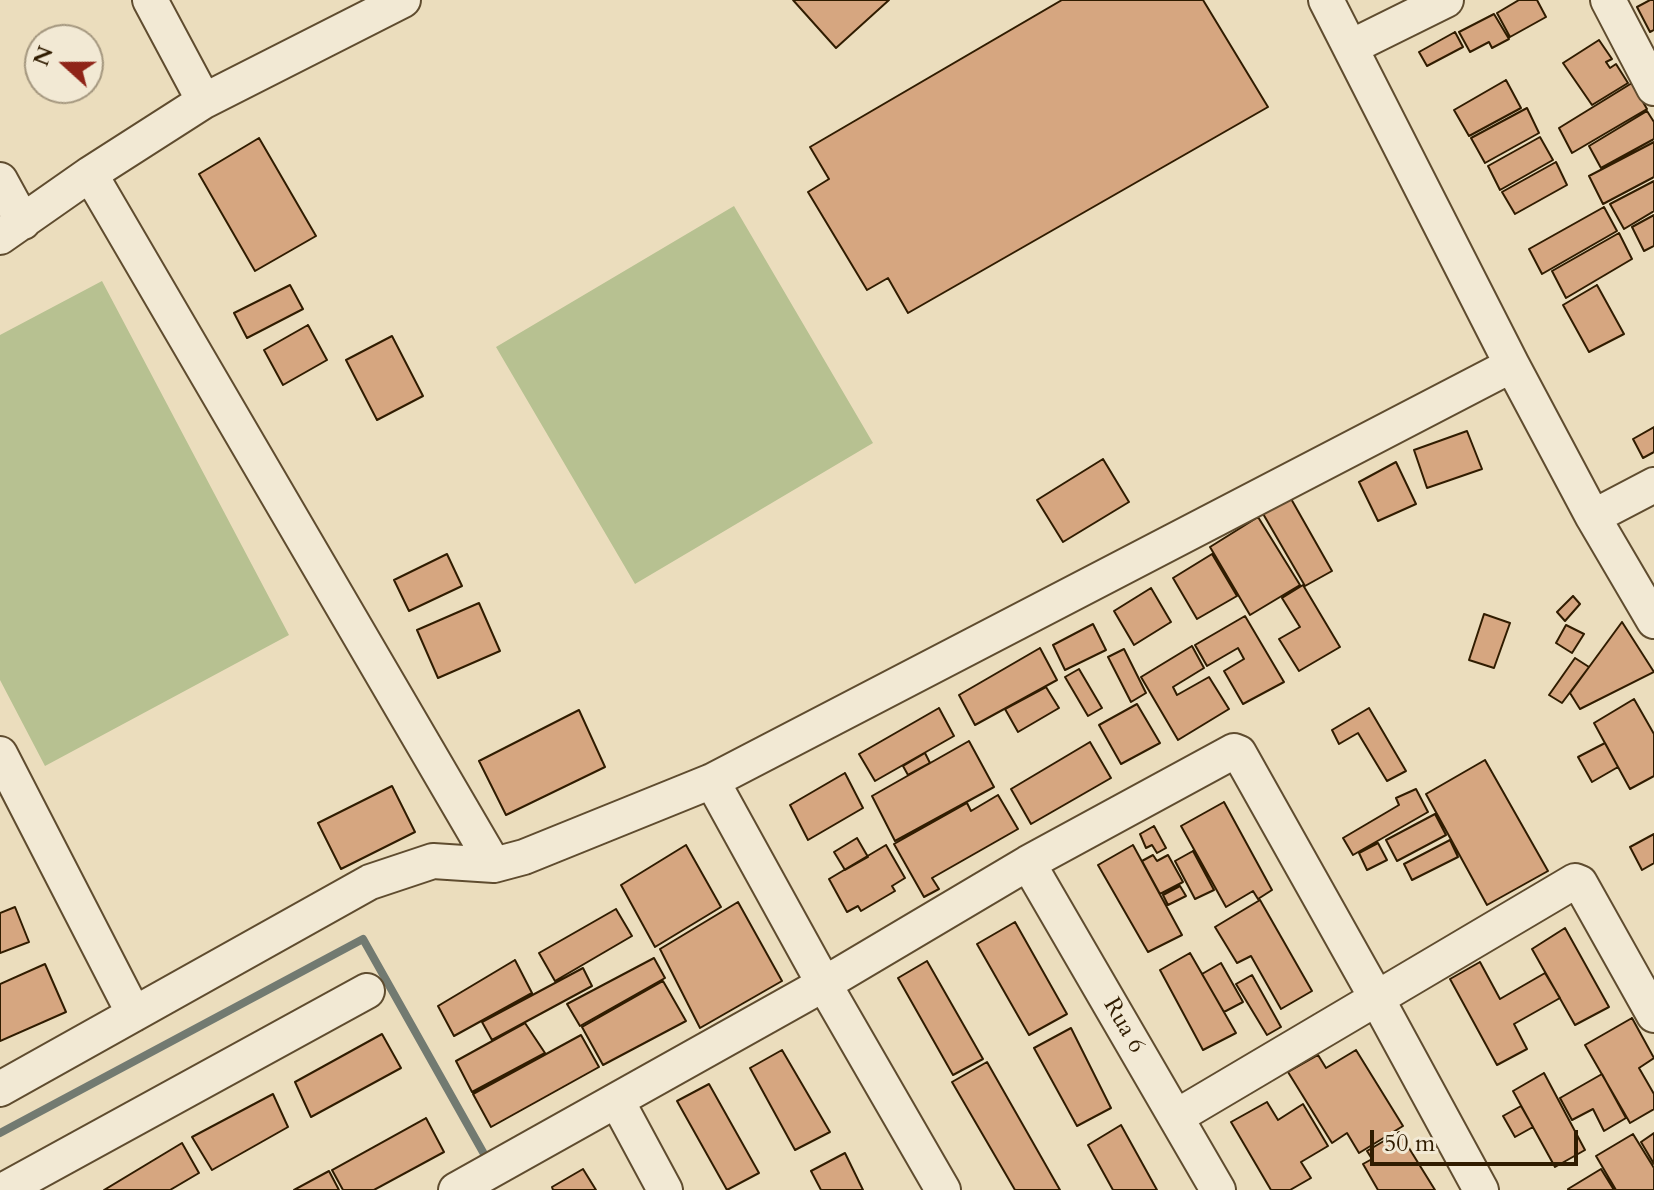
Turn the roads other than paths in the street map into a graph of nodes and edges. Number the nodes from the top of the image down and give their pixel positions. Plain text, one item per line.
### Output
1 (150, 0) edge
2 (403, 0) edge
3 (1326, 0) edge
4 (1446, 0) edge
5 (1608, 0) edge
6 (1351, 47) junction
7 (1654, 88) edge
8 (204, 101) junction
9 (90, 174) junction
10 (0, 180) edge
11 (12, 229) edge
12 (1512, 365) junction
13 (1654, 485) edge
14 (1593, 517) junction
15 (1654, 621) edge
16 (0, 754) edge
17 (712, 781) junction
18 (1028, 863) junction
19 (494, 865) junction
20 (824, 984) junction
21 (367, 991) dead end
22 (1376, 997) junction
23 (134, 1014) junction
24 (1654, 1015) edge
25 (0, 1089) edge
26 (617, 1101) junction
27 (1176, 1117) junction
28 (4, 1190) edge
29 (456, 1190) edge
30 (665, 1190) edge
31 (943, 1190) edge
32 (1218, 1190) edge
33 (1481, 1190) edge

1 - 8 street
2 - 8 street
3 - 6 street
4 - 6 street
5 - 7 street
6 - 12 street
8 - 9 street
9 - 11 street
9 - 19 street
10 - 11 street
12 - 14 street
12 - 17 street
13 - 14 street
14 - 15 street
16 - 23 street
17 - 19 street
17 - 20 street
18 - 20 street
18 - 22 street
18 - 27 street, Rua 6
19 - 23 street
20 - 26 street
20 - 31 street
21 - 28 street
22 - 24 street
22 - 27 street
22 - 33 street
23 - 25 street
26 - 29 street
26 - 30 street
27 - 32 street, Rua 6

